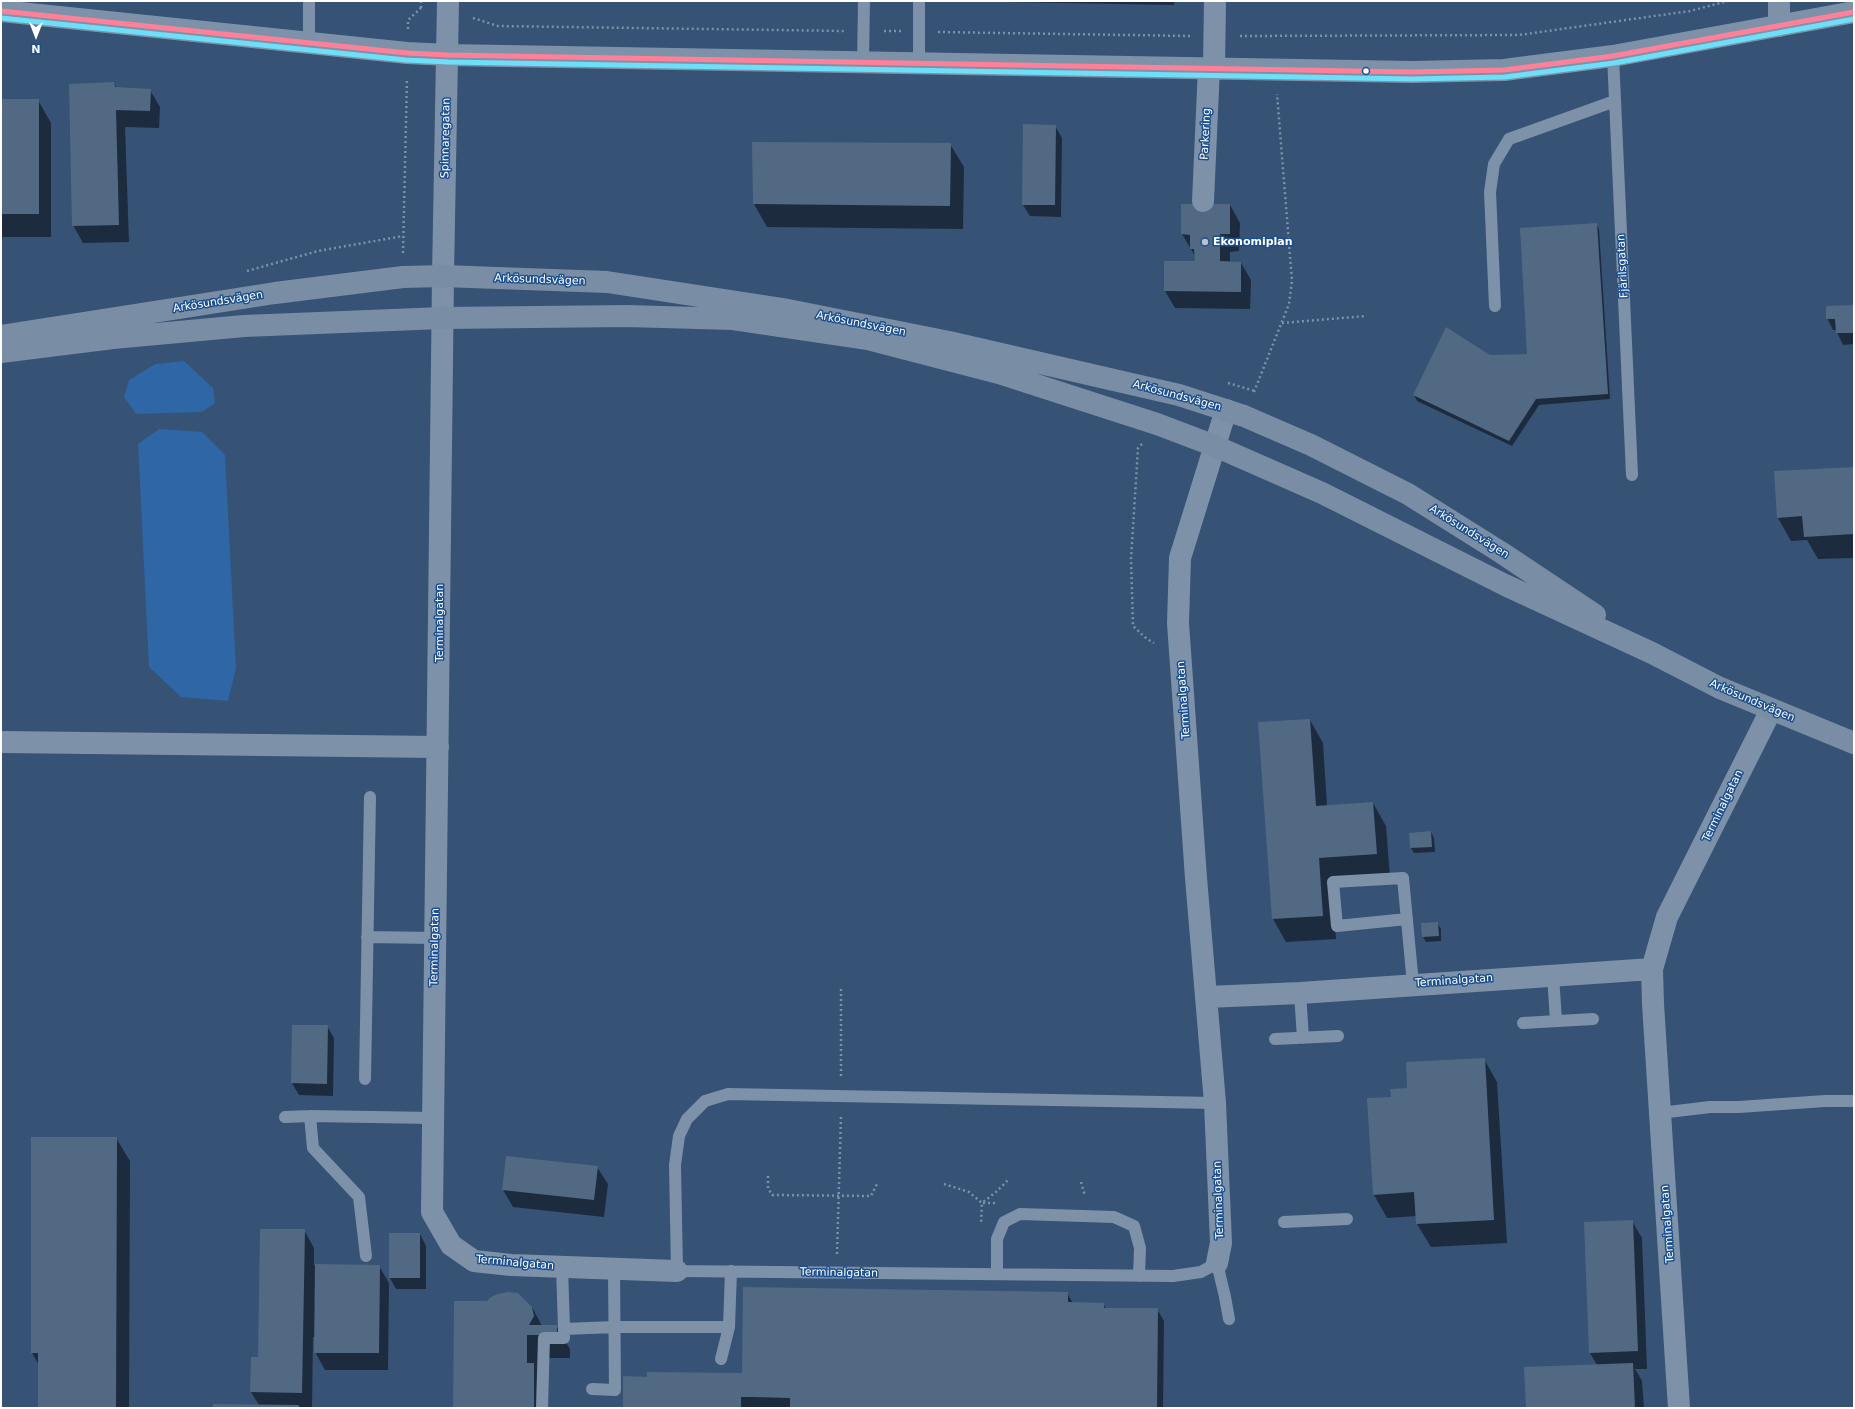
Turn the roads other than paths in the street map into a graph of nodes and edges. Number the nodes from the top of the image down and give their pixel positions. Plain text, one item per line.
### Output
1 (309, 1) edge
2 (448, 1) edge
3 (864, 1) edge
4 (919, 1) edge
5 (1215, 1) edge
6 (1779, 1) edge
7 (1, 11) edge
8 (1854, 12) edge
9 (1779, 26) junction
10 (310, 43) junction
11 (448, 55) junction
12 (1613, 56) junction
13 (864, 63) junction
14 (919, 64) junction
15 (1212, 67) junction
16 (1616, 101) junction
17 (1203, 201) dead end
18 (443, 276) junction
19 (1495, 306) dead end
20 (442, 318) junction
21 (1, 336) edge
22 (1, 352) edge
23 (1235, 413) junction
24 (1215, 446) junction
25 (1632, 475) dead end
26 (1652, 653) junction
27 (1771, 710) junction
28 (1, 742) edge
29 (1854, 743) edge
30 (438, 747) junction
31 (370, 797) dead end
32 (1407, 919) junction
33 (367, 937) junction
34 (435, 938) junction
35 (1652, 969) junction
36 (1554, 975) junction
37 (1413, 984) junction
38 (1300, 992) junction
39 (1207, 997) junction
40 (1593, 1019) dead end
41 (1556, 1021) junction
42 (1523, 1022) dead end
43 (1338, 1036) dead end
44 (1303, 1038) junction
45 (1275, 1039) dead end
46 (365, 1079) dead end
47 (1854, 1101) edge
48 (1215, 1103) junction
49 (1660, 1112) junction
50 (310, 1116) junction
51 (285, 1117) dead end
52 (432, 1118) junction
53 (1347, 1219) dead end
54 (1284, 1222) dead end
55 (366, 1256) dead end
56 (1216, 1263) junction
57 (562, 1266) junction
58 (614, 1268) junction
59 (677, 1271) junction
60 (731, 1271) junction
61 (997, 1274) junction
62 (1139, 1276) junction
63 (1229, 1319) dead end
64 (615, 1327) junction
65 (729, 1327) junction
66 (564, 1329) junction
67 (721, 1359) dead end
68 (592, 1389) dead end
69 (542, 1408) edge
70 (1679, 1408) edge

1 - 10 lane
2 - 11 street, Spinnaregatan
3 - 13 lane
4 - 14 lane
5 - 15 street, Parkering
6 - 9 street
7 - 10 street
8 - 9 street
9 - 12 street
10 - 11 street
11 - 13 street
11 - 18 street, Spinnaregatan
12 - 15 street
12 - 16 lane, Fjärilsgatan
13 - 14 street
14 - 15 street
15 - 17 street, Parkering
16 - 19 lane
16 - 25 lane, Fjärilsgatan
18 - 20 street, Terminalgatan
18 - 21 main road, Arkösundsvägen
18 - 23 main road, Arkösundsvägen
20 - 22 main road, Arkösundsvägen
20 - 24 main road, Arkösundsvägen
20 - 30 street, Terminalgatan
23 - 24 street, Terminalgatan
23 - 26 main road, Arkösundsvägen
24 - 26 main road, Arkösundsvägen
24 - 39 street, Terminalgatan
26 - 27 main road, Arkösundsvägen
27 - 29 main road, Arkösundsvägen
27 - 35 street, Terminalgatan
28 - 30 street
30 - 34 street, Terminalgatan
31 - 33 lane
32 - 32 lane
32 - 37 lane
33 - 34 lane
33 - 46 lane
34 - 52 street, Terminalgatan
35 - 36 street, Terminalgatan
35 - 49 street, Terminalgatan
36 - 37 street, Terminalgatan
36 - 41 lane
37 - 38 street, Terminalgatan
38 - 39 street, Terminalgatan
38 - 44 lane
39 - 48 street, Terminalgatan
40 - 41 lane
41 - 42 lane
43 - 44 lane
44 - 45 lane
47 - 49 lane
48 - 56 street, Terminalgatan
48 - 59 lane
49 - 70 street, Terminalgatan
50 - 51 lane
50 - 52 lane
50 - 55 lane
52 - 57 street, Terminalgatan
53 - 54 lane
56 - 62 lane, Terminalgatan
56 - 63 lane
57 - 58 street, Terminalgatan
57 - 66 lane
58 - 59 street, Terminalgatan
58 - 64 lane
59 - 60 lane, Terminalgatan
60 - 61 lane, Terminalgatan
60 - 65 lane
61 - 62 lane, Terminalgatan
61 - 62 lane
64 - 65 lane
64 - 66 lane
64 - 68 lane
65 - 67 lane
66 - 69 lane

